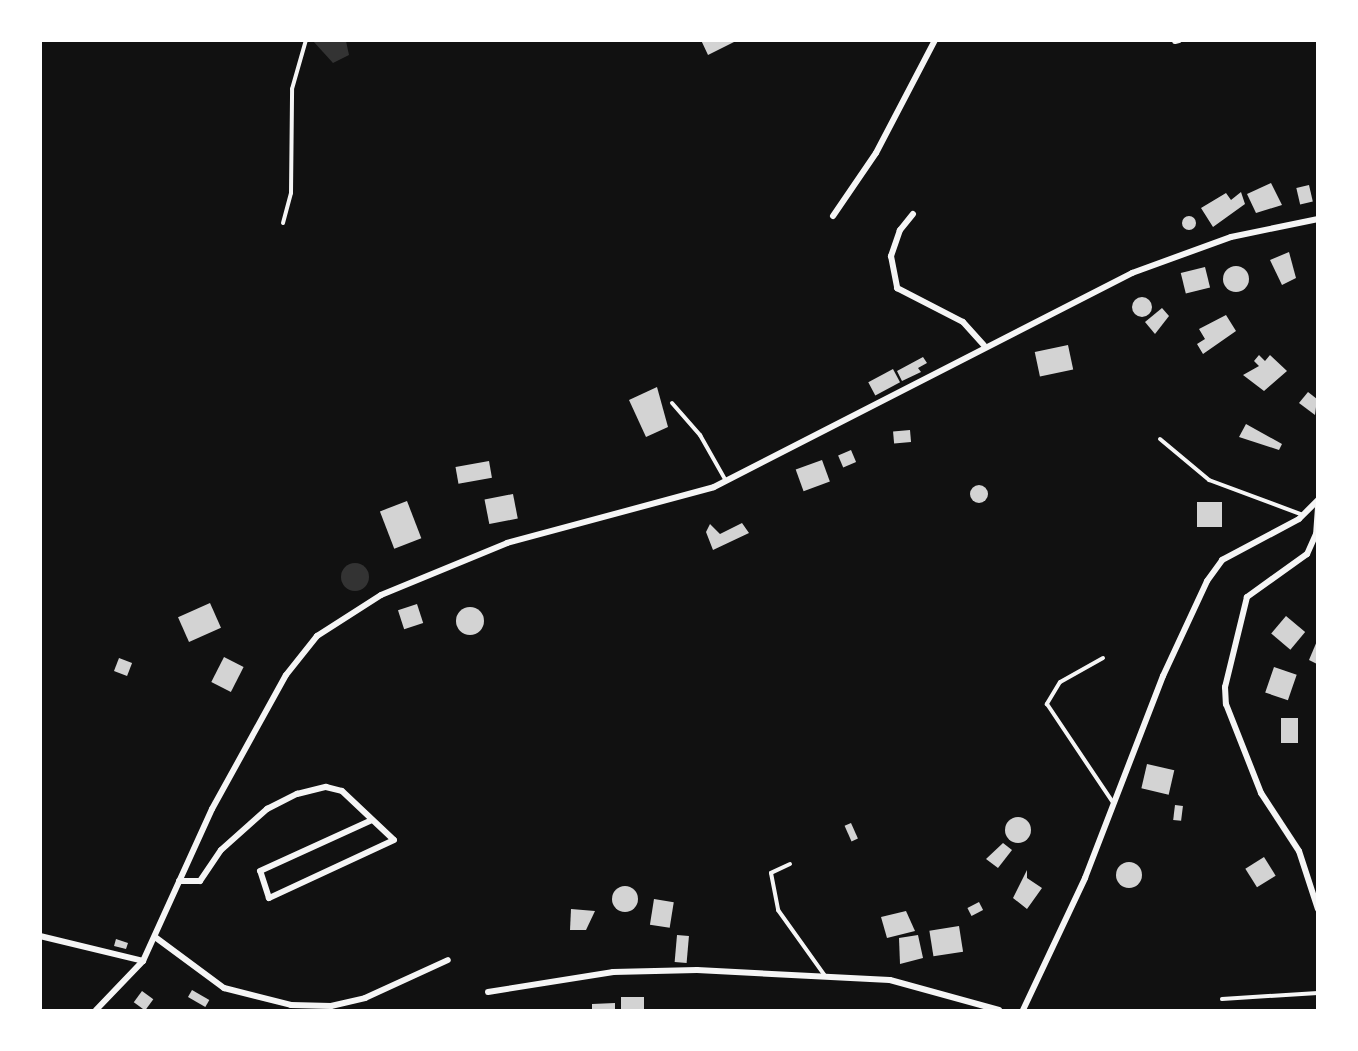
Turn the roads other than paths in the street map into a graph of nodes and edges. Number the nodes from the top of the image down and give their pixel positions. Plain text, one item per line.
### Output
1 (306, 40) edge
2 (935, 40) edge
3 (913, 214) dead end
4 (833, 216) dead end
5 (1317, 219) edge
6 (283, 223) dead end
7 (984, 345) junction
8 (672, 403) dead end
9 (1160, 439) dead end
10 (726, 481) junction
11 (1317, 500) edge
12 (1317, 507) edge
13 (1303, 515) junction
14 (1102, 658) dead end
15 (1114, 804) junction
16 (372, 820) junction
17 (790, 864) dead end
18 (179, 881) junction
19 (1317, 909) edge
20 (40, 936) edge
21 (155, 937) junction
22 (448, 960) dead end
23 (143, 961) junction
24 (825, 976) junction
25 (488, 992) dead end
26 (1317, 993) edge
27 (1222, 999) dead end
28 (96, 1011) edge
29 (999, 1011) edge
30 (1023, 1011) edge

1 - 6 lane
2 - 4 street
3 - 7 street
5 - 7 street
7 - 10 street
8 - 10 lane
9 - 13 lane
10 - 18 street
11 - 13 street
12 - 19 street
13 - 15 street
14 - 15 lane
15 - 30 street
16 - 16 street
16 - 18 street
17 - 24 lane
18 - 21 street
20 - 23 street
21 - 22 street
21 - 23 street
23 - 28 street
24 - 25 street
24 - 29 street
26 - 27 lane

